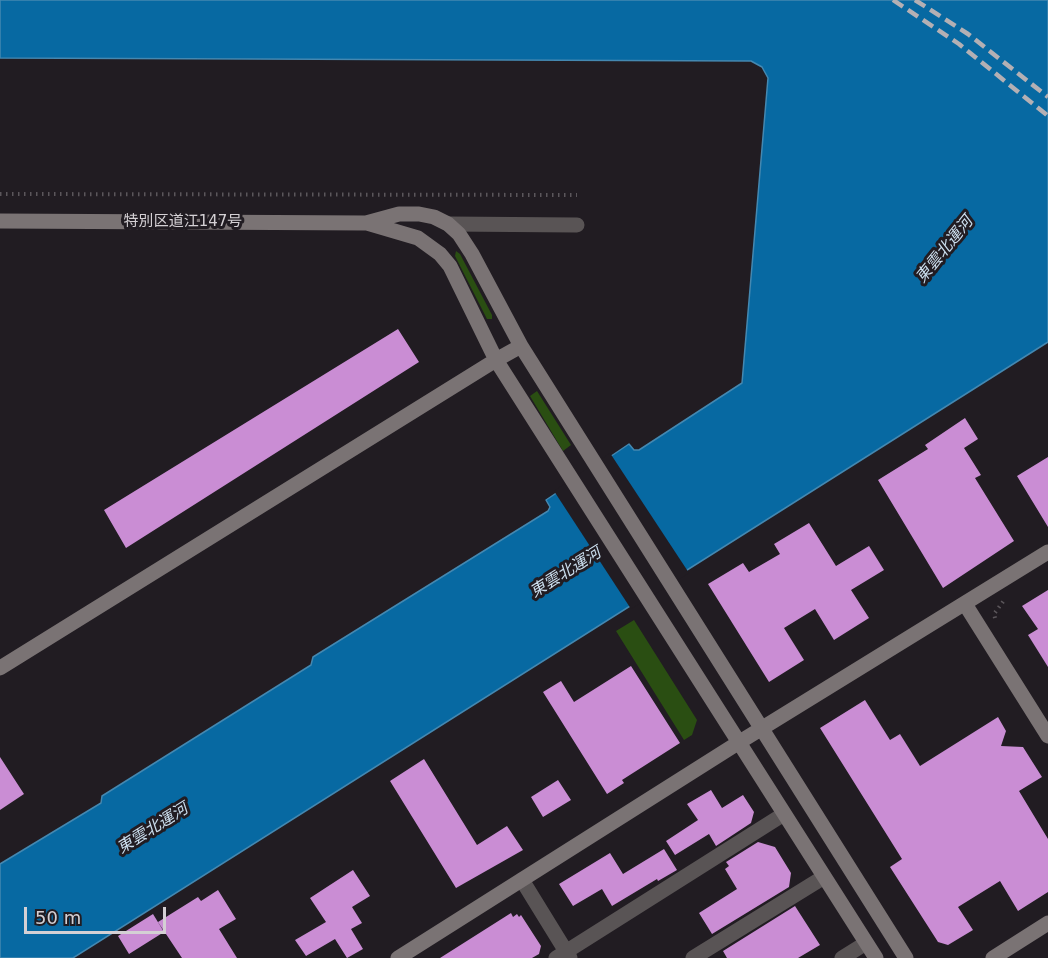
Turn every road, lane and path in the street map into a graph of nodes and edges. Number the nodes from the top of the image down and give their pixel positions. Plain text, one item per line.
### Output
1 (0, 194) edge
2 (577, 195) dead end
3 (0, 221) edge
4 (366, 222) junction
5 (448, 224) junction
6 (577, 225) dead end
7 (521, 346) junction
8 (496, 360) junction
9 (1048, 552) edge
10 (1013, 594) dead end
11 (965, 604) junction
12 (996, 621) dead end
13 (0, 668) edge
14 (761, 728) junction
15 (1048, 736) edge
16 (738, 742) junction
17 (784, 814) junction
18 (824, 877) junction
19 (522, 880) junction
20 (1048, 923) edge
21 (866, 943) junction
22 (564, 956) edge
23 (398, 958) edge
24 (693, 958) edge
25 (843, 958) edge
26 (876, 958) edge
27 (906, 958) edge
28 (993, 958) edge

1 - 2 path
3 - 4 street, 特別区道江147号
4 - 5 street, 特別区道江147号
4 - 8 street, 特別区道江147号
5 - 6 street
5 - 7 street
7 - 8 street
7 - 14 street
8 - 13 street
8 - 16 street, 特別区道江147号
9 - 11 street
10 - 12 path
11 - 14 street
11 - 15 street
14 - 16 street
14 - 27 street
16 - 17 street, 特別区道江147号
16 - 19 street
17 - 18 street, 特別区道江147号
17 - 22 street
18 - 21 street, 特別区道江147号
18 - 24 street
19 - 22 street
19 - 23 street
20 - 28 street
21 - 25 street
21 - 26 street, 特別区道江147号

